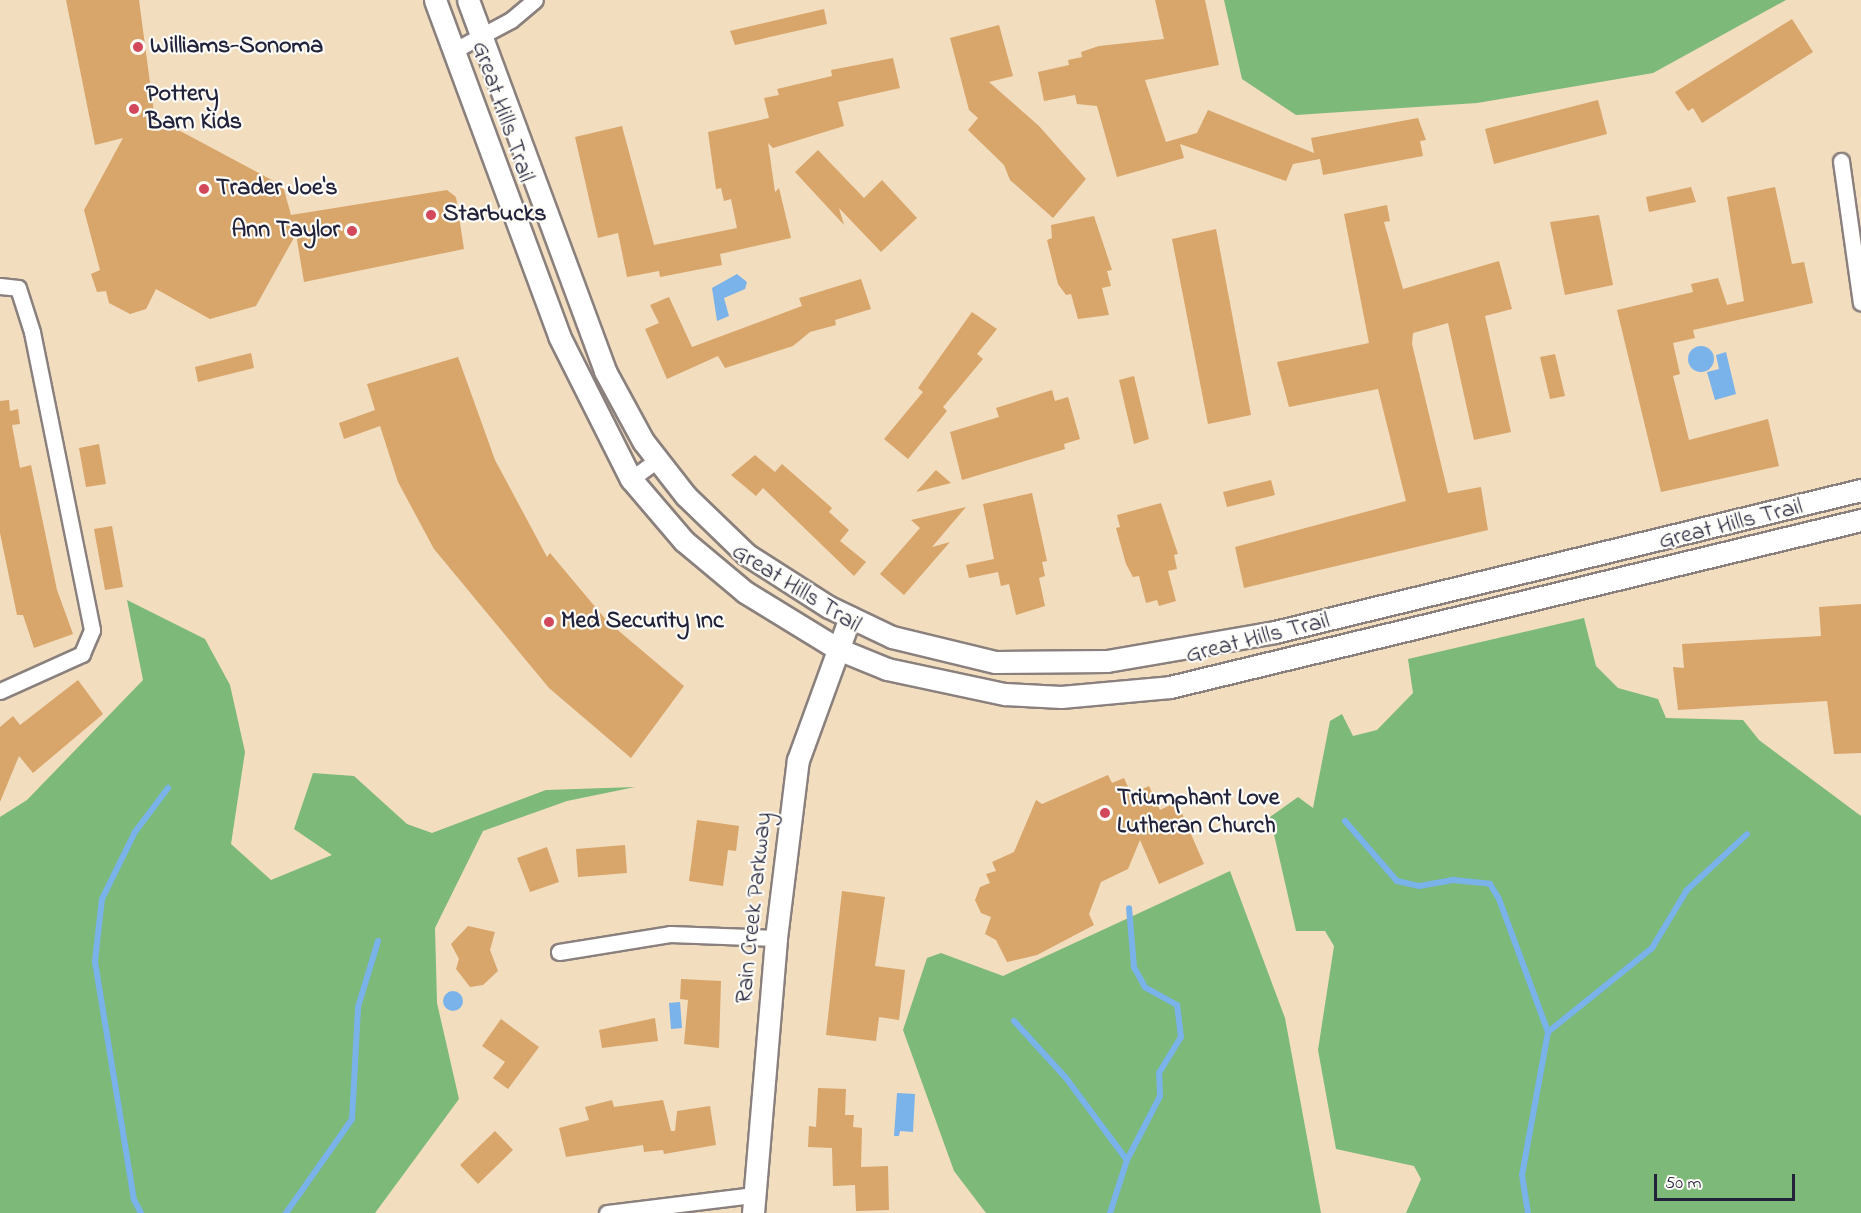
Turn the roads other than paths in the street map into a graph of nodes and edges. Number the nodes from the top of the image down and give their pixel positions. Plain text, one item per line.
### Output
1 (435, 0) edge
2 (468, 0) edge
3 (535, 0) edge
4 (479, 36) junction
5 (453, 51) junction
6 (1841, 162) dead end
7 (0, 286) edge
8 (1861, 303) edge
9 (657, 460) junction
10 (631, 479) junction
11 (1861, 490) edge
12 (1861, 520) edge
13 (850, 617) junction
14 (838, 649) junction
15 (0, 691) edge
16 (776, 938) junction
17 (559, 952) dead end
18 (753, 1204) edge
19 (607, 1213) edge

1 - 5 street, Great Hills Trail
2 - 4 street, Great Hills Trail
3 - 4 street
4 - 5 street
4 - 9 street, Great Hills Trail
5 - 10 street, Great Hills Trail
6 - 8 street
7 - 15 street
9 - 10 street
9 - 13 street, Great Hills Trail
10 - 14 street, Great Hills Trail
11 - 13 street, Great Hills Trail
12 - 14 street, Great Hills Trail
13 - 14 street, Rain Creek Parkway
14 - 16 street, Rain Creek Parkway
16 - 17 street
16 - 18 street, Rain Creek Parkway
18 - 19 street

